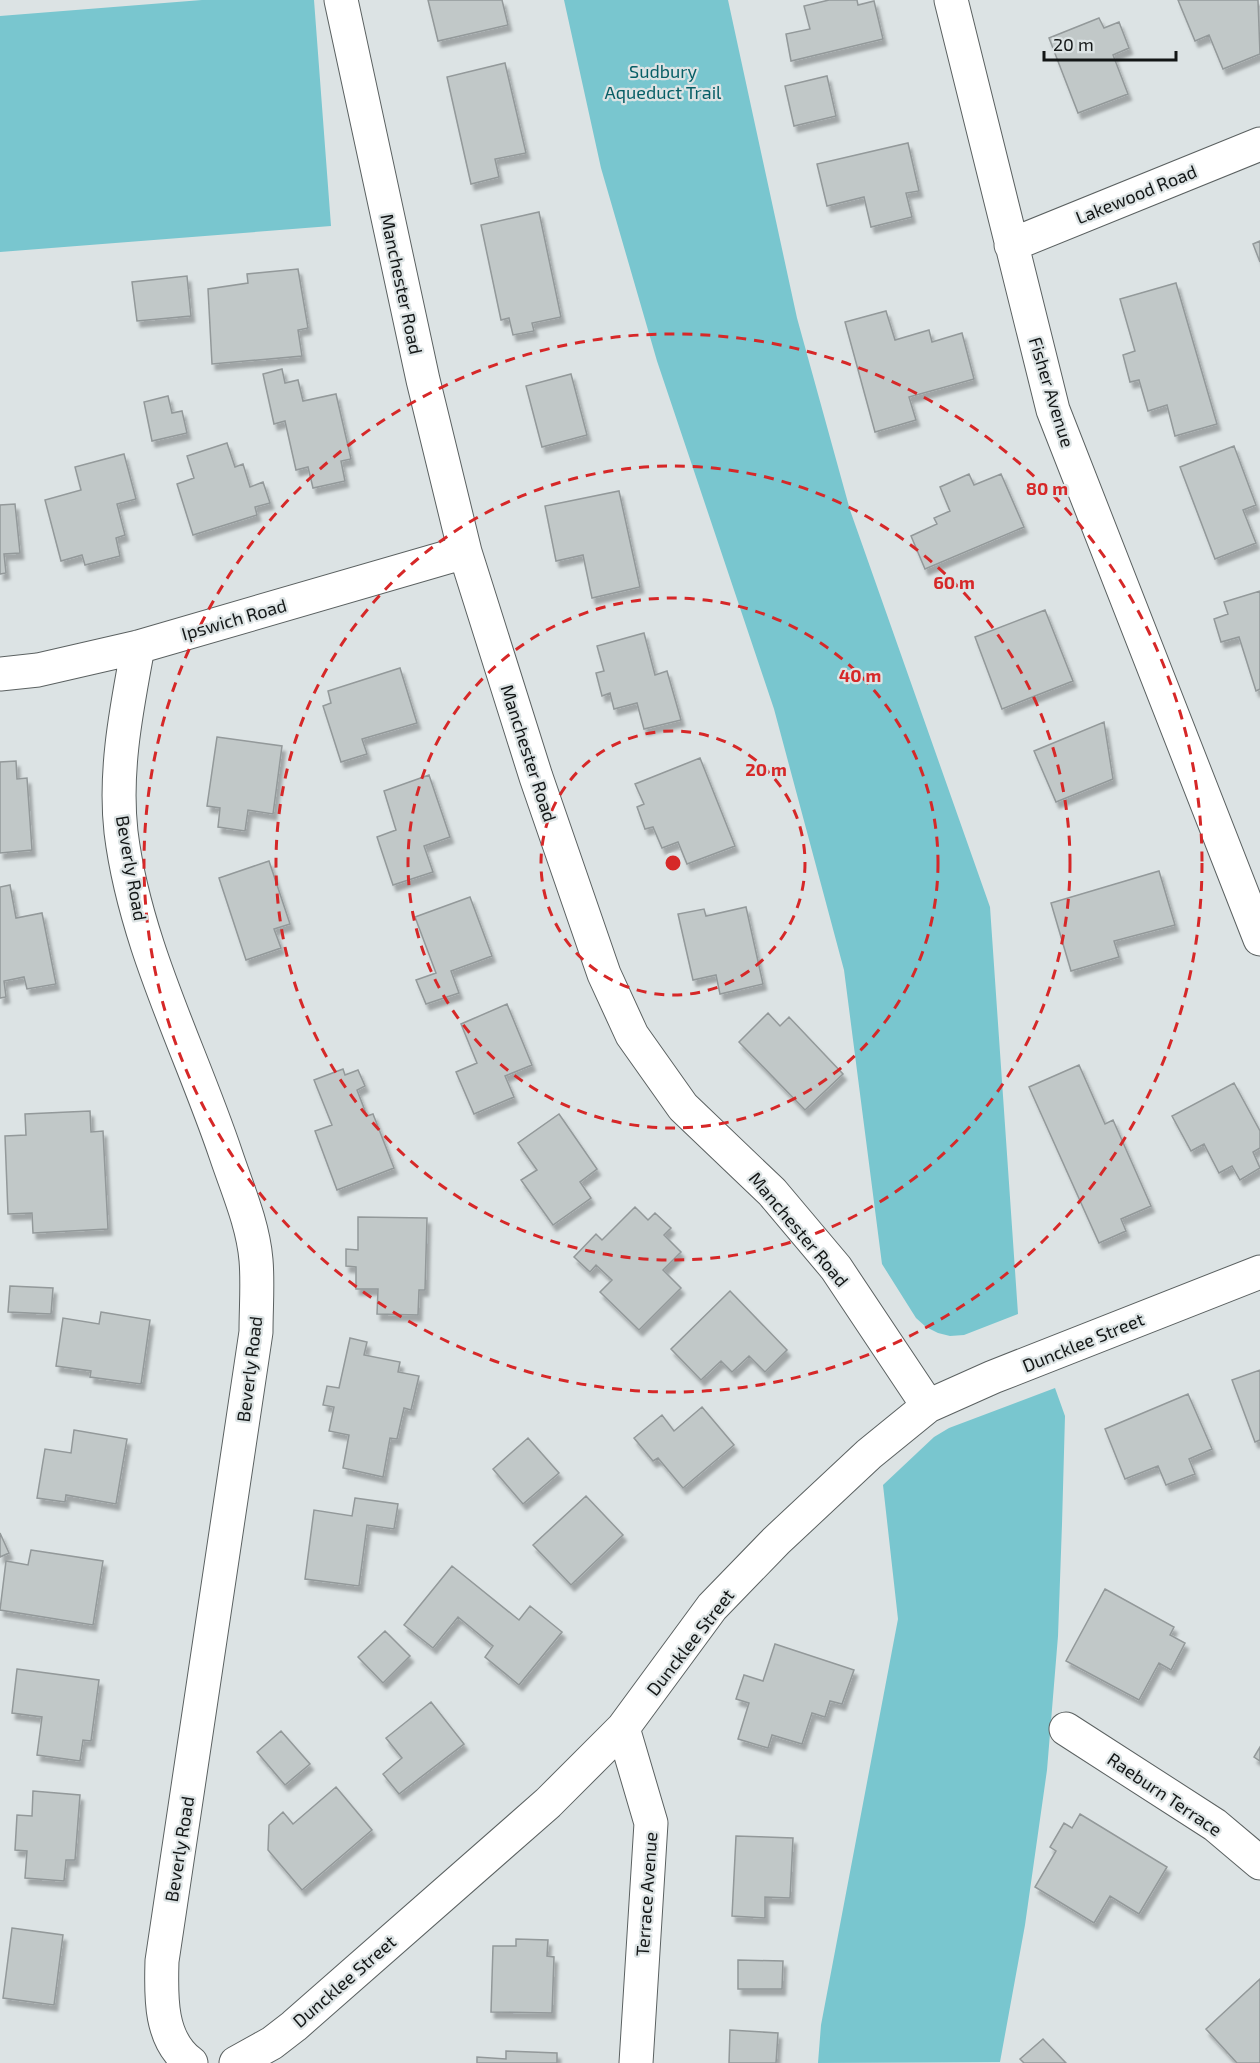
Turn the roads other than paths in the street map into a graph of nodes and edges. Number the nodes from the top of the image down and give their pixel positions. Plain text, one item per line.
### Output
1 (341, 0) edge
2 (951, 0) edge
3 (1260, 144) edge
4 (1011, 245) junction
5 (465, 552) junction
6 (138, 647) junction
7 (0, 674) edge
8 (1260, 939) edge
9 (1260, 1272) edge
10 (928, 1406) junction
11 (623, 1728) junction
12 (1066, 1729) dead end
13 (1260, 1863) edge
14 (191, 2063) edge
15 (236, 2063) edge
16 (636, 2063) edge

1 - 5 street, Manchester Road
2 - 4 street, Fisher Avenue
3 - 4 street, Lakewood Road
4 - 8 street, Fisher Avenue
5 - 6 street, Ipswich Road
5 - 10 street, Manchester Road
6 - 7 street, Ipswich Road
6 - 14 street, Beverly Road
9 - 10 street, Duncklee Street
10 - 11 street, Duncklee Street
11 - 15 street, Duncklee Street
11 - 16 street, Terrace Avenue
12 - 13 street, Raeburn Terrace

